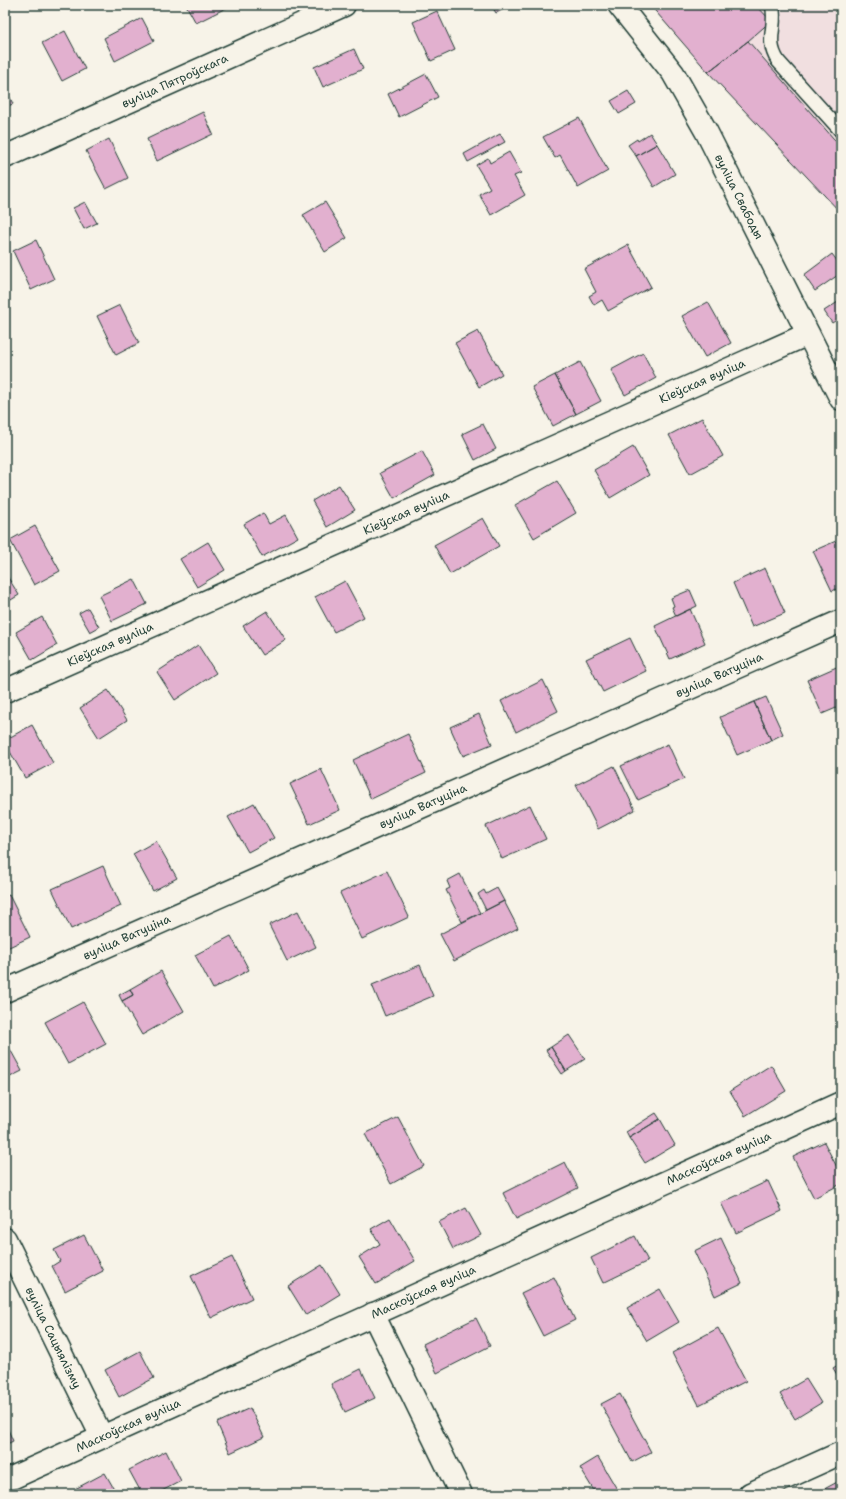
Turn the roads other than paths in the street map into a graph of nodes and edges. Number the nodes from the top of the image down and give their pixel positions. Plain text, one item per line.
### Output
1 (344, 5) edge
2 (619, 5) edge
3 (772, 5) edge
4 (841, 131) edge
5 (5, 157) edge
6 (808, 334) junction
7 (841, 400) edge
8 (841, 621) edge
9 (5, 692) edge
10 (5, 991) edge
11 (841, 1103) edge
12 (5, 1239) edge
13 (373, 1314) junction
14 (102, 1437) junction
15 (841, 1453) edge
16 (5, 1481) edge
17 (461, 1494) edge
18 (750, 1494) edge

1 - 5 street, вуліца Пятроўскага
2 - 6 street, вуліца Свабоды
3 - 4 lane
6 - 7 street, вуліца Свабоды
6 - 9 street, Кіеўская вуліца
8 - 10 street, вуліца Ватуціна
11 - 13 street, Маскоўская вуліца
12 - 14 street, вуліца Сацыялізму
13 - 14 street, Маскоўская вуліца
13 - 17 street
14 - 16 street, Маскоўская вуліца
15 - 18 street

